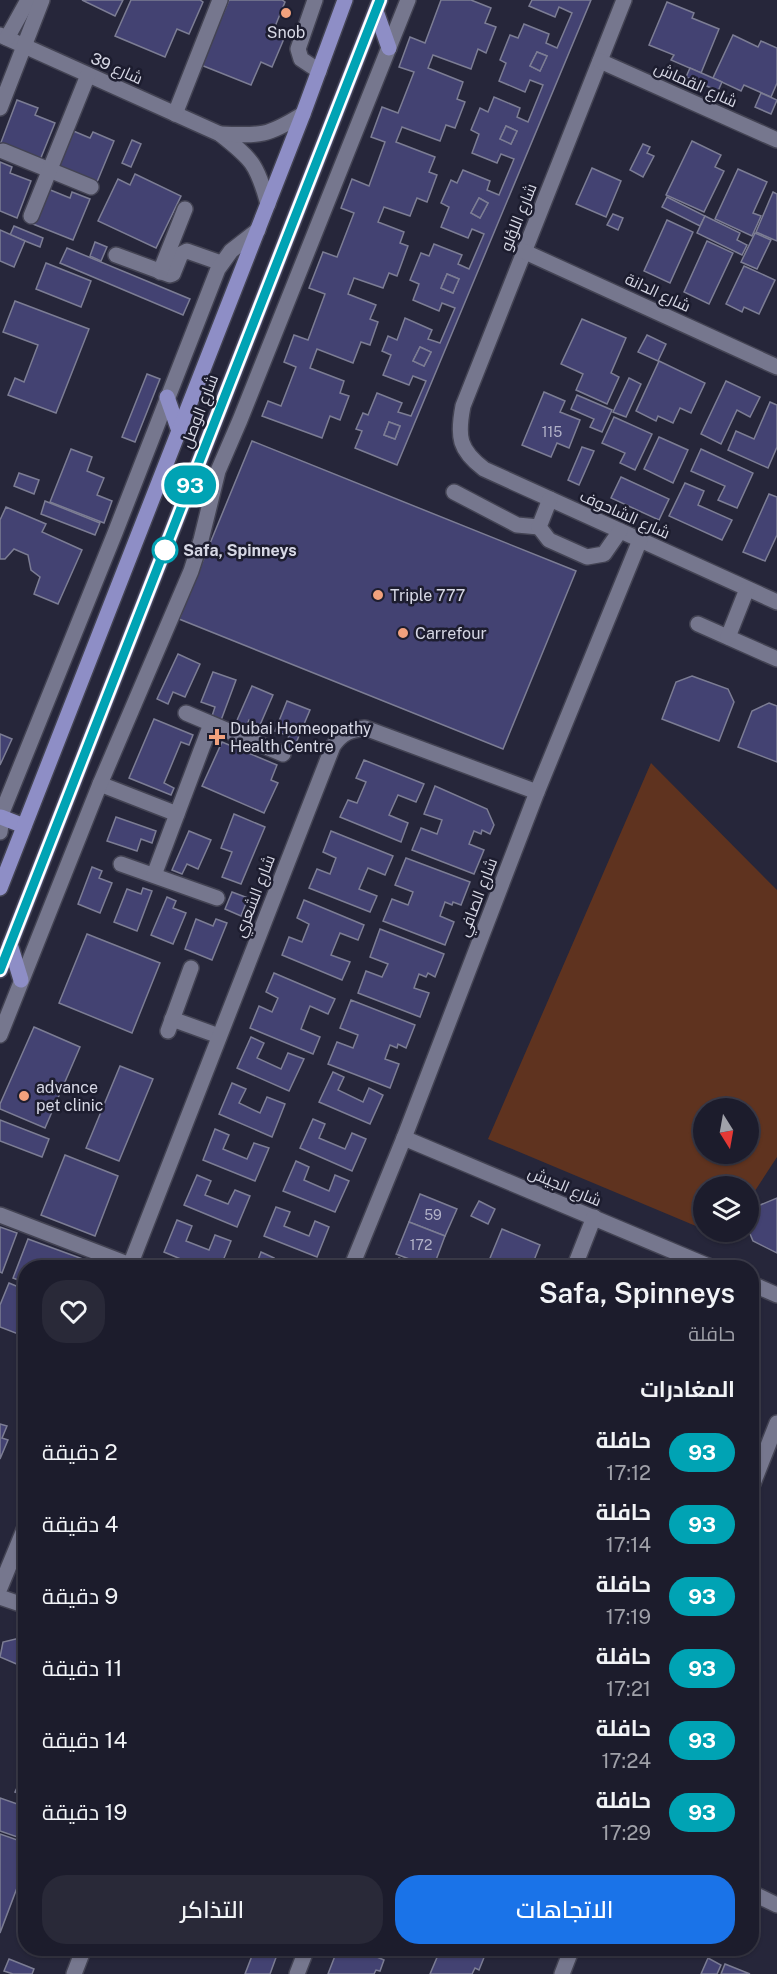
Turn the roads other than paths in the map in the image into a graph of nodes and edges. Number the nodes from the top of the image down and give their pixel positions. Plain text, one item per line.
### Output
1 (28, 0) edge
2 (42, 0) edge
3 (220, 0) edge
4 (315, 0) edge
5 (345, 0) edge
6 (408, 0) edge
7 (624, 0) edge
8 (378, 5) edge
9 (4, 36) edge
10 (24, 46) junction
11 (389, 48) junction
12 (600, 61) junction
13 (319, 71) junction
14 (87, 75) junction
15 (0, 108) edge
16 (175, 114) junction
17 (303, 114) junction
18 (220, 134) junction
19 (777, 140) edge
20 (3, 151) dead end
21 (49, 170) junction
22 (91, 187) dead end
23 (268, 204) junction
24 (185, 209) dead end
25 (30, 216) dead end
26 (258, 230) junction
27 (523, 251) junction
28 (116, 255) dead end
29 (221, 262) junction
30 (160, 272) junction
31 (777, 367) edge
32 (167, 397) junction
33 (179, 432) junction
34 (464, 450) joint
35 (454, 492) dead end
36 (550, 499) junction
37 (539, 527) junction
38 (620, 531) junction
39 (640, 540) junction
40 (747, 589) junction
41 (777, 602) edge
42 (698, 624) dead end
43 (728, 638) junction
44 (777, 659) edge
45 (186, 713) dead end
46 (211, 724) junction
47 (283, 754) dead end
48 (100, 784) junction
49 (537, 792) junction
50 (177, 814) junction
51 (1, 824) edge
52 (24, 826) junction
53 (121, 864) dead end
54 (154, 875) junction
55 (0, 888) edge
56 (217, 898) dead end
57 (10, 944) junction
58 (191, 968) dead end
59 (0, 970) edge
60 (21, 980) junction
61 (0, 1035) edge
62 (219, 1036) junction
63 (404, 1137) junction
64 (0, 1215) edge
65 (594, 1217) junction
66 (115, 1260) edge
67 (132, 1260) edge
68 (354, 1260) edge
69 (577, 1260) edge
70 (694, 1260) edge
71 (759, 1287) edge
72 (777, 1295) edge
73 (777, 1423) edge
74 (759, 1468) edge
75 (18, 1544) edge
76 (0, 1588) edge
77 (0, 1597) edge
78 (18, 1603) edge
79 (759, 1896) edge
80 (777, 1905) edge
81 (81, 1956) edge
82 (304, 1956) edge
83 (569, 1956) edge
84 (74, 1974) edge
85 (297, 1974) edge
86 (562, 1974) edge

1 - 9 street
2 - 10 street
3 - 16 street
4 - 13 street
5 - 13 main road, شارع الوصل
6 - 11 street
7 - 12 street, شارع اللؤلو
8 - 11 main road
8 - 57 main road, شارع الوصل
9 - 10 street, شارع 39
10 - 14 street, شارع 39
10 - 15 street
11 - 48 street
12 - 19 street, شارع القماش
12 - 27 street, شارع اللؤلو
13 - 17 main road, شارع الوصل
14 - 16 street, شارع 39
14 - 21 street
16 - 18 street, شارع 39
17 - 18 street, شارع 39
17 - 23 main road, شارع الوصل
18 - 23 street, شارع 39
20 - 21 street
21 - 22 street
21 - 25 street
23 - 26 main road, شارع الوصل
24 - 30 street
26 - 29 street
26 - 33 main road, شارع الوصل
27 - 31 street, شارع الدانة
27 - 34 street, شارع اللؤلو
28 - 30 street
29 - 30 street
29 - 32 street
32 - 33 main road
32 - 51 street
33 - 52 main road, شارع الوصل
34 - 36 street, شارع الشاحوف
35 - 37 street
36 - 37 street
36 - 38 street, شارع الشاحوف
37 - 38 street
38 - 39 street, شارع الشاحوف
39 - 40 street, شارع الشاحوف
39 - 49 street, شارع الصافي
40 - 41 street, شارع الشاحوف
40 - 43 street
42 - 43 street
43 - 44 street
45 - 46 street
46 - 47 street
46 - 50 street
48 - 50 street
48 - 60 street
49 - 62 street, شارع الشعري
49 - 63 street, شارع الصافي
50 - 54 street
51 - 52 main road
52 - 55 main road, شارع الوصل
53 - 54 street
54 - 56 street
57 - 59 main road, شارع الوصل
57 - 60 main road
58 - 62 street
60 - 61 street
62 - 67 street, شارع الشعري
63 - 65 street, شارع الجيش
63 - 68 street, شارع الصافي
64 - 66 street
65 - 69 street
65 - 70 street, شارع الجيش
71 - 72 street
73 - 74 street
75 - 76 street
77 - 78 street
79 - 80 street
81 - 84 street
82 - 85 street
83 - 86 street

